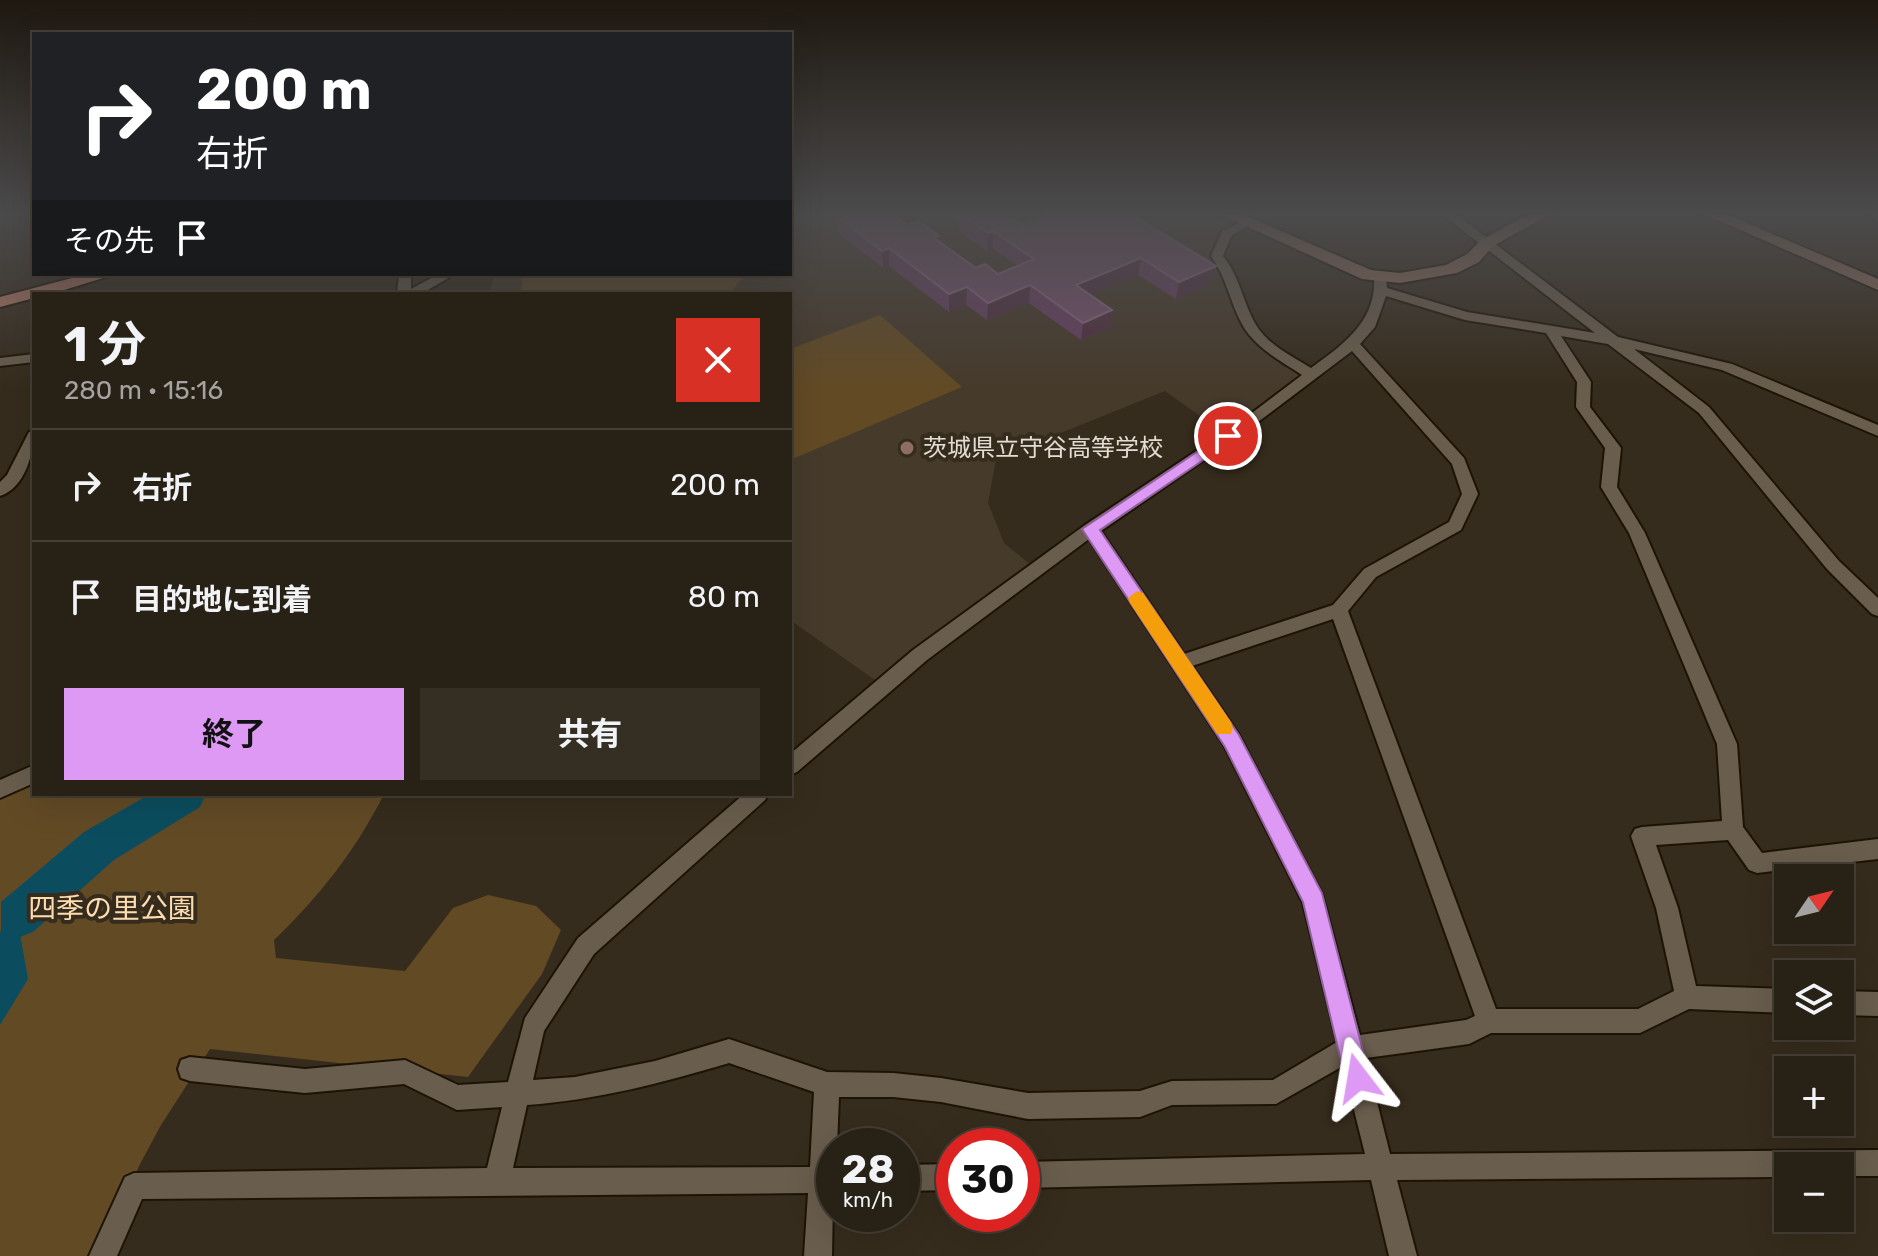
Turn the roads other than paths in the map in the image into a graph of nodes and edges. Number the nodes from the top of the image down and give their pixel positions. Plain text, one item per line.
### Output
1 (1230, 271) edge
2 (1351, 271) edge
3 (1443, 271) edge
4 (1522, 271) edge
5 (1844, 271) edge
6 (99, 276) edge
7 (445, 276) edge
8 (1381, 284) junction
9 (1878, 285) edge
10 (38, 292) edge
11 (415, 292) edge
12 (32, 294) edge
13 (0, 302) edge
14 (1550, 329) junction
15 (1611, 340) junction
16 (1353, 344) junction
17 (32, 358) edge
18 (0, 362) edge
19 (1312, 375) junction
20 (1878, 431) edge
21 (32, 439) edge
22 (0, 491) edge
23 (1091, 529) junction
24 (1878, 609) edge
25 (1339, 610) junction
26 (1180, 663) junction
27 (792, 764) edge
28 (32, 775) edge
29 (0, 789) edge
30 (756, 796) edge
31 (1733, 830) junction
32 (1878, 849) edge
33 (1687, 997) junction
34 (1774, 1000) edge
35 (1854, 1003) edge
36 (1878, 1004) edge
37 (1489, 1021) junction
38 (1350, 1048) junction
39 (190, 1069) dead end
40 (827, 1084) junction
41 (517, 1094) junction
42 (827, 1128) edge
43 (1878, 1163) edge
44 (1380, 1167) junction
45 (1040, 1175) edge
46 (816, 1180) edge
47 (497, 1181) junction
48 (821, 1232) edge
49 (103, 1256) edge
50 (818, 1256) edge
51 (1403, 1256) edge

1 - 19 street
2 - 8 street
3 - 8 street
4 - 15 street
5 - 9 street
6 - 10 main road
7 - 11 street
8 - 14 street
8 - 16 street
12 - 13 main road
14 - 15 street
14 - 31 street
15 - 20 street
15 - 24 street
16 - 19 street
16 - 25 street
17 - 18 street
19 - 23 street
21 - 22 street
23 - 26 street
23 - 27 street
25 - 26 street
25 - 37 street
26 - 38 street
28 - 29 street
30 - 41 street
31 - 32 street
31 - 33 street
33 - 34 street
33 - 37 street
35 - 36 street
37 - 38 street
38 - 40 street
38 - 44 street
39 - 41 street
40 - 41 street
40 - 42 street
41 - 47 street
43 - 44 street
44 - 45 street
44 - 51 street
46 - 47 street
47 - 49 street
48 - 50 street

